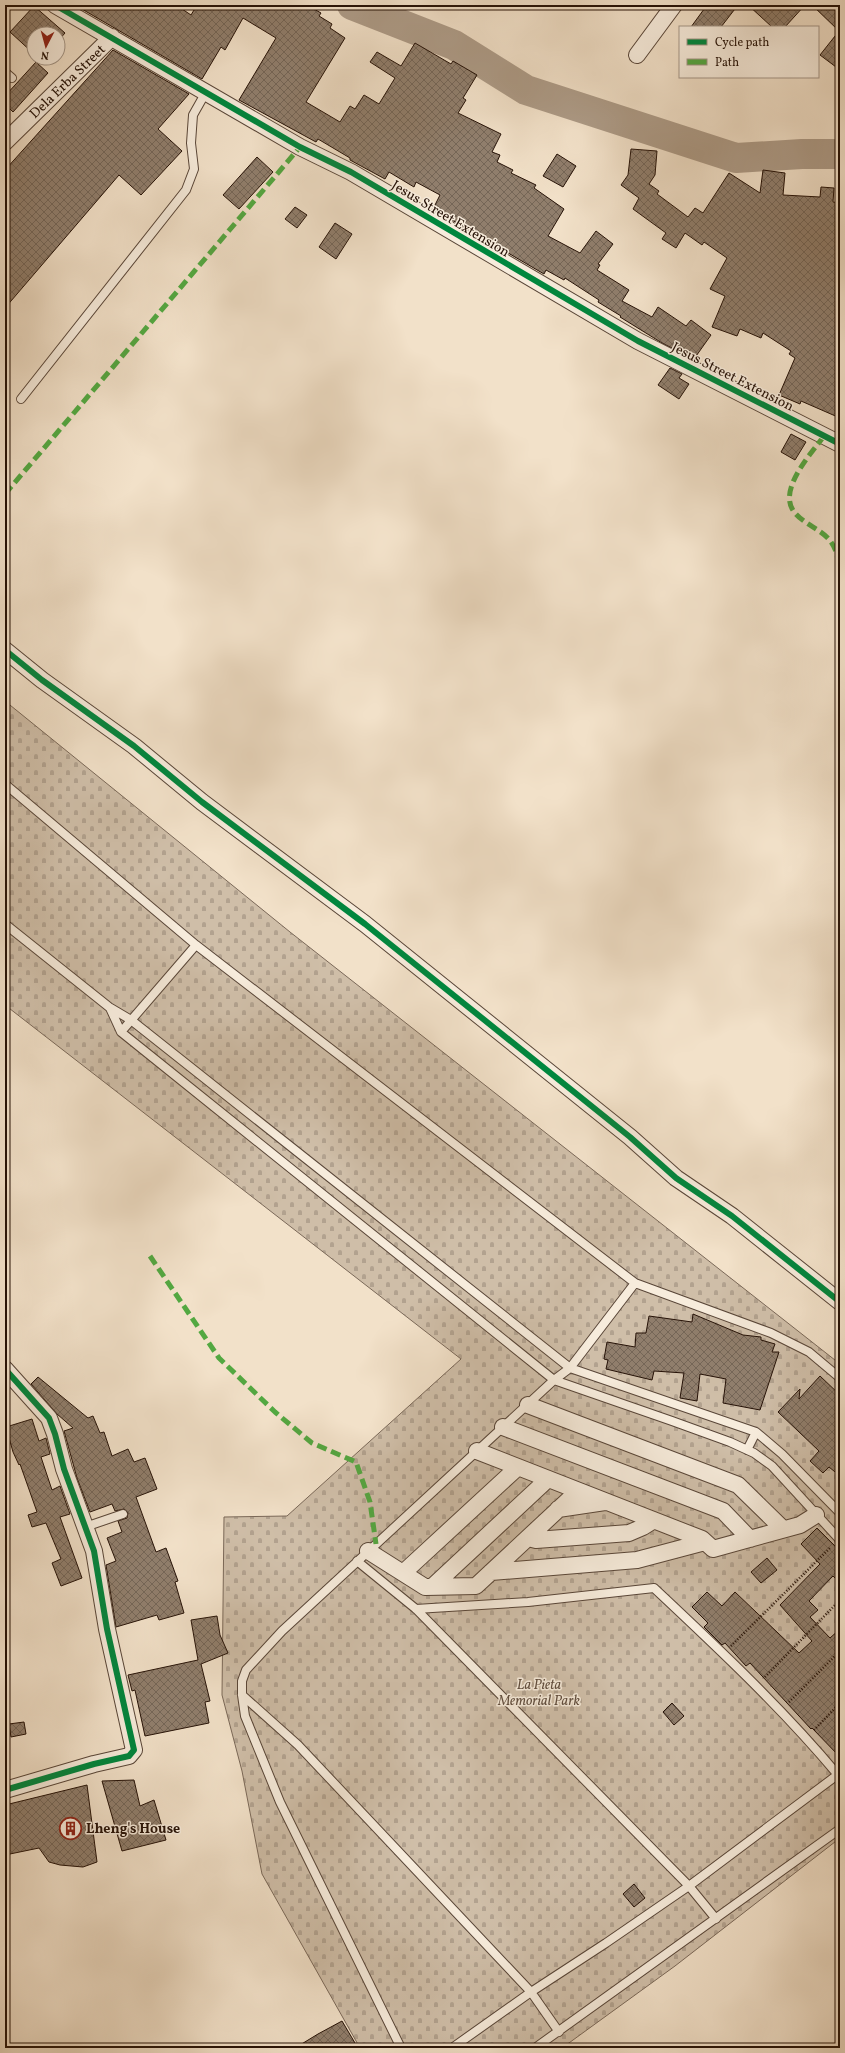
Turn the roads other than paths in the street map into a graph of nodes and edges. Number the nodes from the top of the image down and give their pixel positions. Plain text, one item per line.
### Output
1 (55, 5) edge
2 (674, 5) edge
3 (112, 37) junction
4 (637, 55) dead end
5 (5, 72) edge
6 (12, 78) dead end
7 (206, 92) junction
8 (5, 142) edge
9 (21, 399) dead end
10 (840, 444) edge
11 (5, 650) edge
12 (5, 784) edge
13 (5, 924) edge
14 (196, 945) junction
15 (109, 1007) junction
16 (130, 1020) junction
17 (121, 1032) junction
18 (635, 1283) junction
19 (840, 1302) edge
20 (570, 1368) junction
21 (5, 1369) edge
22 (840, 1378) edge
23 (554, 1380) junction
24 (528, 1405) junction
25 (503, 1427) junction
26 (756, 1432) junction
27 (747, 1450) junction
28 (477, 1451) junction
29 (518, 1467) junction
30 (548, 1479) junction
31 (578, 1491) junction
32 (607, 1502) junction
33 (558, 1509) junction
34 (840, 1513) edge
35 (123, 1514) dead end
36 (816, 1515) junction
37 (654, 1520) junction
38 (85, 1527) junction
39 (783, 1529) junction
40 (528, 1538) junction
41 (750, 1539) junction
42 (840, 1540) edge
43 (705, 1542) junction
44 (362, 1556) junction
45 (491, 1572) junction
46 (403, 1573) junction
47 (432, 1587) junction
48 (416, 1609) junction
49 (242, 1695) junction
50 (839, 1774) edge
51 (5, 1790) edge
52 (840, 1829) edge
53 (689, 1886) junction
54 (716, 1919) junction
55 (531, 1992) junction
56 (559, 2032) junction
57 (401, 2048) edge
58 (452, 2048) edge
59 (535, 2048) edge

1 - 3 street, Jesus Street Extension
2 - 4 street
3 - 7 street, Jesus Street Extension
3 - 8 street, Dela Erba Street
5 - 6 lane
7 - 9 lane
7 - 10 street, Jesus Street Extension
11 - 19 street
12 - 14 lane
13 - 15 lane
14 - 16 lane
14 - 18 lane
15 - 16 lane
15 - 17 lane
16 - 17 lane
16 - 20 lane
17 - 23 lane
18 - 20 lane
18 - 22 lane
20 - 23 lane
20 - 26 lane
21 - 38 street
23 - 24 lane
23 - 27 lane
24 - 25 lane
24 - 39 street
25 - 28 lane
25 - 41 street
26 - 27 lane
26 - 34 lane
27 - 36 lane
28 - 29 street
28 - 44 lane
29 - 30 street
29 - 46 street
30 - 31 street
30 - 47 street
31 - 32 street
31 - 33 street
32 - 33 street
32 - 37 street
33 - 40 street
35 - 38 lane
36 - 39 street
36 - 42 lane
37 - 40 street
37 - 43 street
38 - 51 street
39 - 41 street
40 - 45 street
41 - 43 street
43 - 45 street
44 - 46 street
44 - 48 lane
44 - 49 lane
45 - 47 street
46 - 47 street
48 - 50 lane
48 - 53 lane
49 - 55 lane
49 - 57 lane
50 - 53 lane
52 - 54 lane
53 - 54 lane
53 - 55 lane
54 - 56 lane
55 - 56 lane
55 - 58 lane
56 - 59 lane

